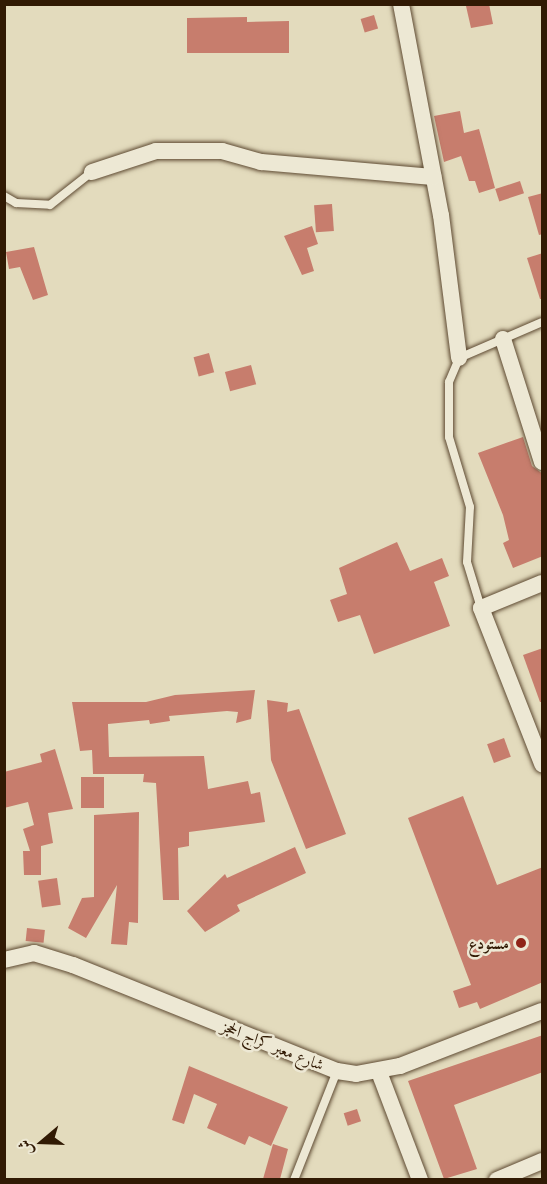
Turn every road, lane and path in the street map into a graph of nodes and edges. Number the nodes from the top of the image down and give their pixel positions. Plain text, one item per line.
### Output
1 (401, 4) edge
2 (92, 172) joint
3 (433, 177) junction
4 (4, 196) edge
5 (543, 322) edge
6 (503, 339) junction
7 (459, 358) junction
8 (543, 462) edge
9 (543, 583) edge
10 (481, 608) junction
11 (543, 764) edge
12 (4, 960) edge
13 (543, 1011) edge
14 (337, 1071) junction
15 (379, 1072) junction
16 (543, 1161) edge
17 (294, 1179) edge
18 (420, 1179) edge
19 (497, 1179) edge

1 - 3 street
2 - 3 street
2 - 4 lane
3 - 7 street
5 - 6 lane
6 - 7 lane
6 - 8 street
7 - 10 lane
9 - 10 street
10 - 11 street
12 - 14 street, شارع معبر كراج الحجز
13 - 15 street, شارع معبر كراج الحجز
14 - 15 street, شارع معبر كراج الحجز
14 - 17 lane
15 - 18 street
16 - 19 street

